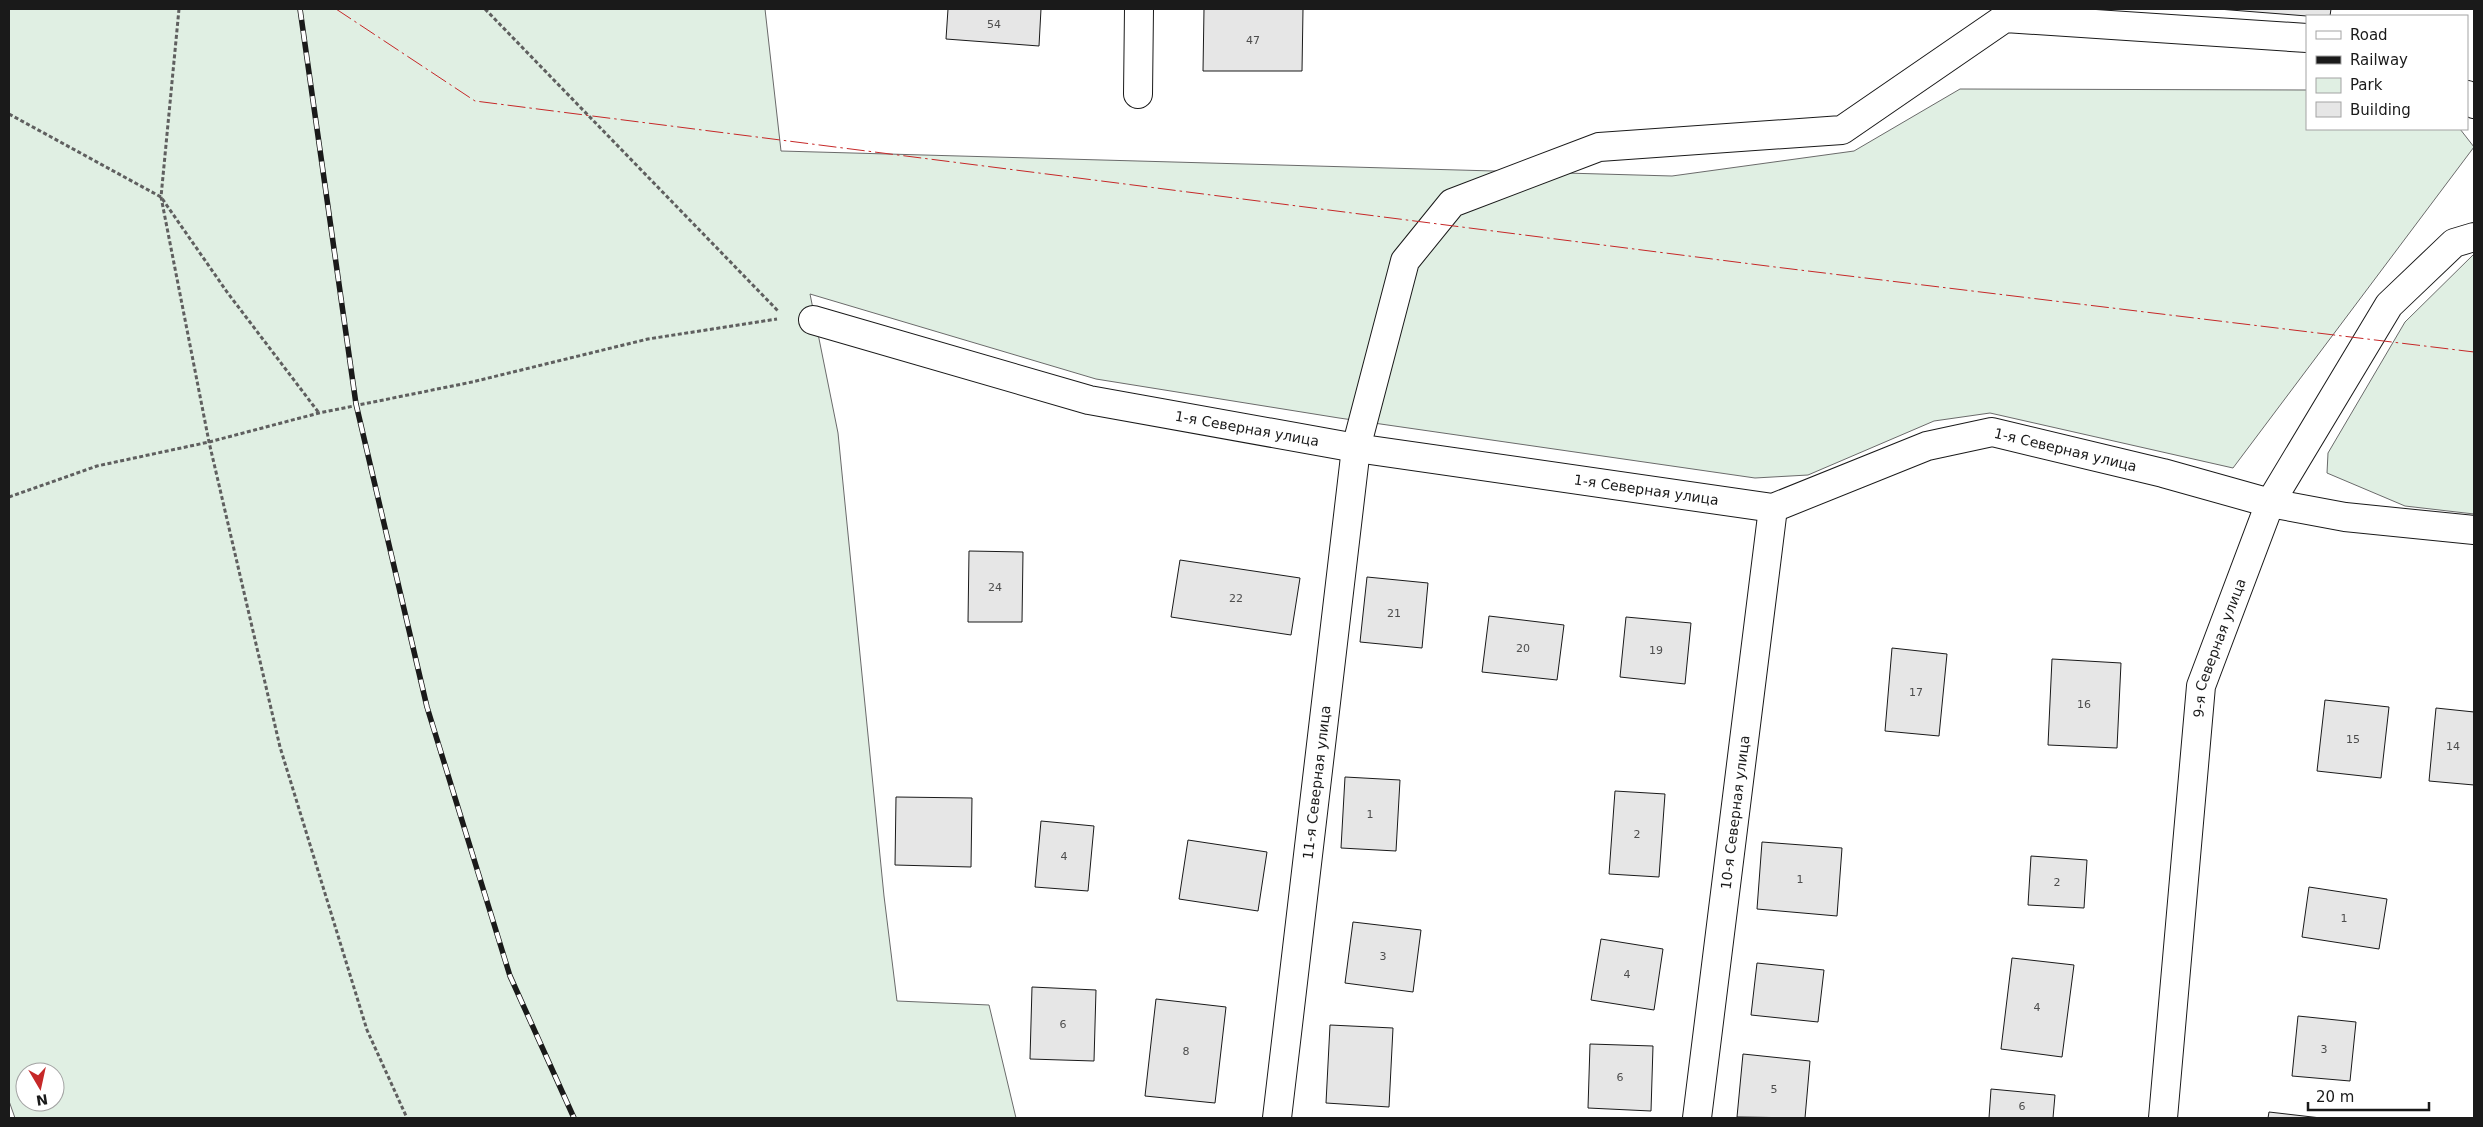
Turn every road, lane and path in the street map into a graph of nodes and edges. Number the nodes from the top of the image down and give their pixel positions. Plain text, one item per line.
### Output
1 (179, 9) edge
2 (485, 9) edge
3 (1139, 9) edge
4 (2306, 38) edge
5 (1138, 94) dead end
6 (9, 114) edge
7 (161, 197) junction
8 (2474, 223) edge
9 (2464, 240) edge
10 (813, 320) dead end
11 (319, 413) junction
12 (209, 442) junction
13 (1356, 448) junction
14 (9, 497) edge
15 (2270, 503) junction
16 (1773, 508) junction
17 (2474, 530) edge
18 (407, 1118) edge
19 (1276, 1118) edge
20 (1697, 1118) edge
21 (2163, 1118) edge

1 - 7 path
2 - 11 path
3 - 5 street
4 - 13 street, 11-я Северная улица
6 - 7 path
7 - 11 path
7 - 12 path
8 - 9 street, 9-я Северная улица
9 - 15 street, 9-я Северная улица
10 - 13 street, 1-я Северная улица
11 - 12 path
12 - 14 path
12 - 18 path
13 - 16 street, 1-я Северная улица
13 - 19 street, 11-я Северная улица
15 - 16 street, 1-я Северная улица
15 - 17 street, 1-я Северная улица
15 - 21 street, 9-я Северная улица
16 - 20 street, 10-я Северная улица

